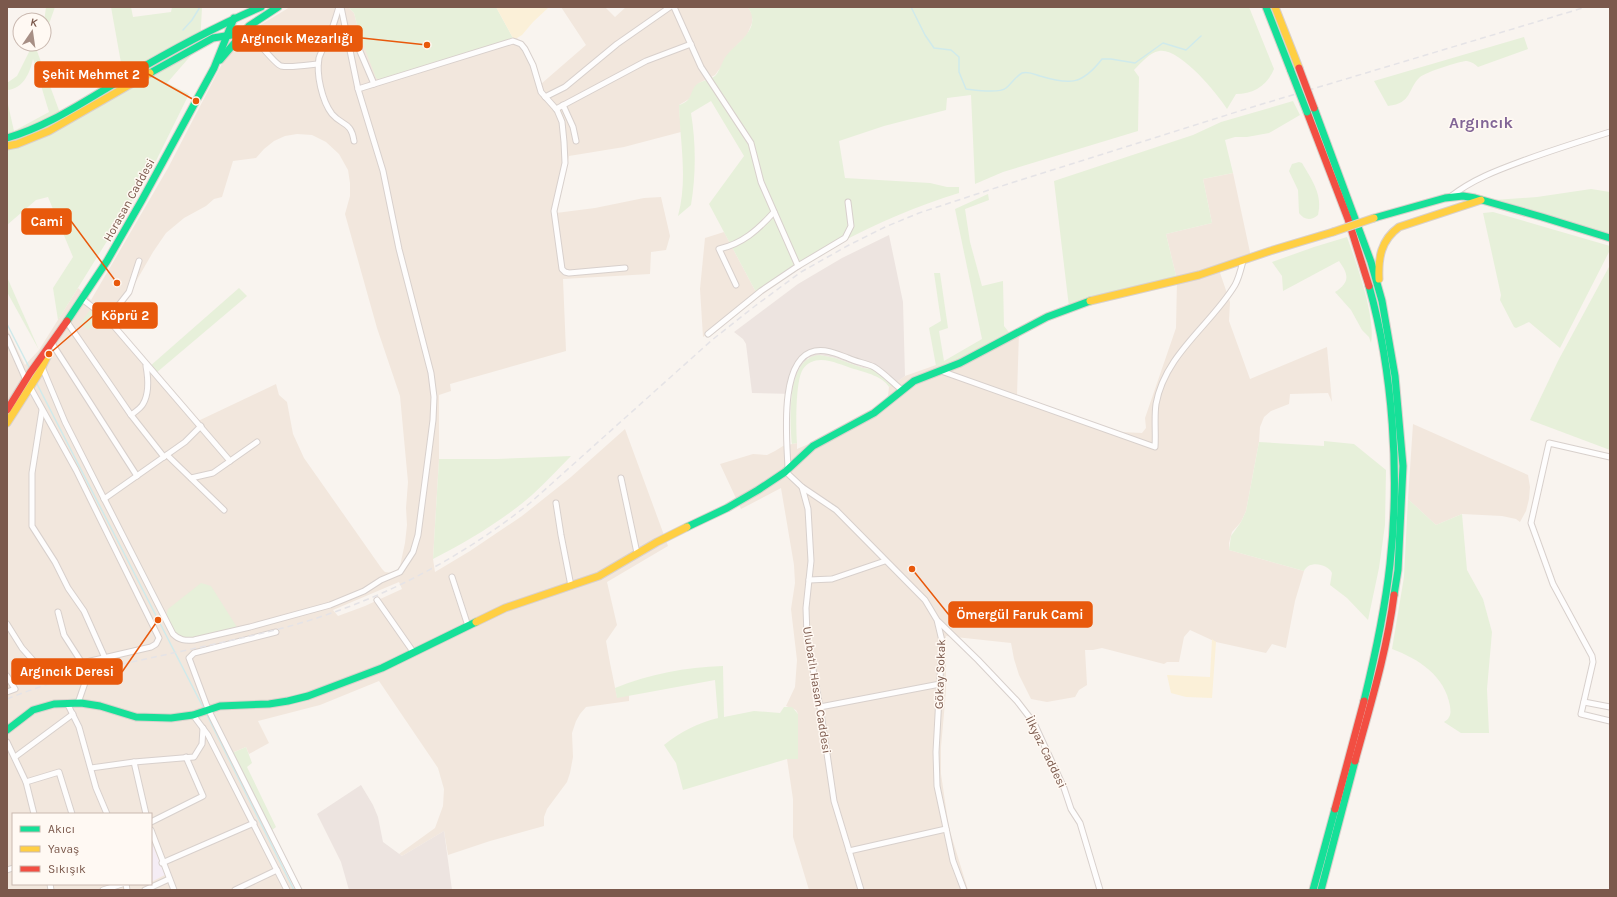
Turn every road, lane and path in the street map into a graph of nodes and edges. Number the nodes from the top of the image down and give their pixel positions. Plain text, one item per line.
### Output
1 (261, 7) edge
2 (278, 7) edge
3 (340, 7) edge
4 (670, 7) edge
5 (674, 7) edge
6 (1266, 7) edge
7 (1275, 7) edge
8 (247, 13) junction
9 (234, 18) junction
10 (246, 30) junction
11 (346, 30) junction
12 (226, 35) junction
13 (691, 44) junction
14 (318, 64) junction
15 (214, 68) junction
16 (374, 84) junction
17 (358, 89) junction
18 (545, 97) junction
19 (563, 105) junction
20 (556, 109) junction
21 (1610, 132) edge
22 (7, 138) edge
23 (354, 141) dead end
24 (576, 141) dead end
25 (7, 146) edge
26 (1450, 197) junction
27 (1481, 200) junction
28 (848, 202) dead end
29 (774, 212) junction
30 (1610, 238) edge
31 (139, 261) dead end
32 (1243, 261) junction
33 (798, 266) junction
34 (625, 268) dead end
35 (736, 285) dead end
36 (82, 299) junction
37 (1382, 300) junction
38 (107, 320) junction
39 (67, 322) junction
40 (708, 334) dead end
41 (7, 337) edge
42 (55, 342) junction
43 (146, 364) junction
44 (42, 367) junction
45 (941, 371) junction
46 (26, 380) junction
47 (30, 387) junction
48 (902, 390) junction
49 (7, 410) edge
50 (42, 410) junction
51 (131, 415) junction
52 (7, 423) edge
53 (201, 426) junction
54 (257, 442) dead end
55 (165, 456) junction
56 (1610, 457) edge
57 (230, 461) junction
58 (787, 470) junction
59 (137, 476) junction
60 (191, 478) junction
61 (621, 478) dead end
62 (802, 487) junction
63 (104, 499) junction
64 (556, 503) dead end
65 (224, 510) dead end
66 (637, 553) junction
67 (885, 561) junction
68 (452, 577) dead end
69 (809, 580) junction
70 (571, 586) junction
71 (377, 600) dead end
72 (58, 612) dead end
73 (937, 620) junction
74 (7, 624) edge
75 (468, 626) junction
76 (276, 632) dead end
77 (414, 653) junction
78 (105, 658) junction
79 (82, 663) junction
80 (7, 676) edge
81 (87, 677) tunnel mouth
82 (940, 684) junction
83 (7, 692) edge
84 (1584, 702) junction
85 (67, 703) junction
86 (78, 703) junction
87 (820, 707) junction
88 (1610, 707) edge
89 (207, 710) junction
90 (73, 714) junction
91 (196, 714) junction
92 (1610, 720) edge
93 (203, 727) junction
94 (7, 730) edge
95 (7, 742) edge
96 (186, 757) junction
97 (15, 758) junction
98 (134, 762) junction
99 (91, 768) junction
100 (26, 782) junction
101 (34, 813) edge
102 (72, 813) edge
103 (107, 813) edge
104 (146, 813) edge
105 (152, 822) edge
106 (254, 823) junction
107 (946, 829) junction
108 (152, 833) edge
109 (849, 851) junction
110 (162, 863) junction
111 (277, 870) junction
112 (169, 879) junction
113 (119, 885) edge
114 (103, 890) edge
115 (145, 890) edge
116 (174, 890) edge
117 (235, 890) edge
118 (287, 890) edge
119 (299, 890) edge
120 (861, 890) edge
121 (964, 890) edge
122 (1100, 890) edge
123 (1313, 890) edge
124 (1321, 890) edge

1 - 8 main road
2 - 10 main road, Horasan Caddesi
3 - 11 street
3 - 14 street
4 - 18 street
5 - 13 street
6 - 123 main road, bridge
7 - 37 main road, bridge
8 - 9 main road
8 - 10 main road
9 - 12 main road, Horasan Caddesi
9 - 22 main road
10 - 12 main road
10 - 14 street
10 - 15 main road, Horasan Caddesi
11 - 16 street
11 - 17 street
12 - 15 main road, Horasan Caddesi
12 - 25 main road
13 - 19 street
13 - 29 street
14 - 23 street
15 - 36 main road, Horasan Caddesi
16 - 17 street
16 - 18 street
17 - 63 street
18 - 20 street
19 - 20 street
19 - 24 street
20 - 34 street
21 - 26 street
26 - 27 main road
26 - 32 main road, bridge
27 - 30 main road
27 - 37 main road
28 - 33 street
29 - 33 street
29 - 35 street
31 - 38 street
32 - 45 main road
32 - 45 street
33 - 40 street
36 - 38 street
36 - 39 main road, Horasan Caddesi
37 - 124 main road
38 - 43 street
39 - 42 main road, Horasan Caddesi
39 - 51 street
41 - 46 street
42 - 44 main road, Horasan Caddesi
42 - 46 main road, Horasan Caddesi
42 - 59 street
43 - 51 street
43 - 53 street
44 - 47 main road, Horasan Caddesi
44 - 63 street
45 - 48 main road
46 - 49 main road, Horasan Caddesi
47 - 50 street
47 - 52 main road, Horasan Caddesi
48 - 58 main road
48 - 58 street
50 - 78 street
50 - 78 street
51 - 55 street
53 - 55 street
53 - 57 street
54 - 57 street
55 - 59 street
55 - 60 street
56 - 84 street
57 - 60 street
58 - 62 street, Gökay Sokak
58 - 66 main road
59 - 63 street
60 - 65 street
61 - 66 street
62 - 67 street, Gökay Sokak
62 - 69 street, Ulubatlı Hasan Caddesi
64 - 70 street
66 - 70 main road
67 - 69 street
67 - 73 street, Gökay Sokak
68 - 75 street
69 - 87 street, Ulubatlı Hasan Caddesi
70 - 75 main road
71 - 77 street
72 - 79 street
73 - 82 street, Gökay Sokak
73 - 122 street, İlkyaz Caddesi
74 - 79 street
75 - 77 main road
76 - 89 street
77 - 89 main road
78 - 79 street
80 - 83 street
81 - 86 street
82 - 87 street
82 - 107 street, Gökay Sokak
84 - 88 street
84 - 92 street
85 - 86 main road
85 - 90 street
85 - 94 main road
86 - 91 main road
87 - 109 street, Ulubatlı Hasan Caddesi
89 - 91 main road
89 - 119 street
90 - 97 street
90 - 99 street
91 - 93 street
93 - 96 street
93 - 106 street
95 - 97 street
96 - 98 street
96 - 105 street
97 - 100 street
98 - 99 street
98 - 104 street
99 - 103 street
100 - 101 street
100 - 102 street
106 - 110 street
106 - 111 street
107 - 109 street
107 - 121 street, Gökay Sokak
108 - 110 street
109 - 120 street, Ulubatlı Hasan Caddesi
110 - 112 street
111 - 117 street
111 - 118 street
112 - 115 street
112 - 116 street
113 - 114 street

